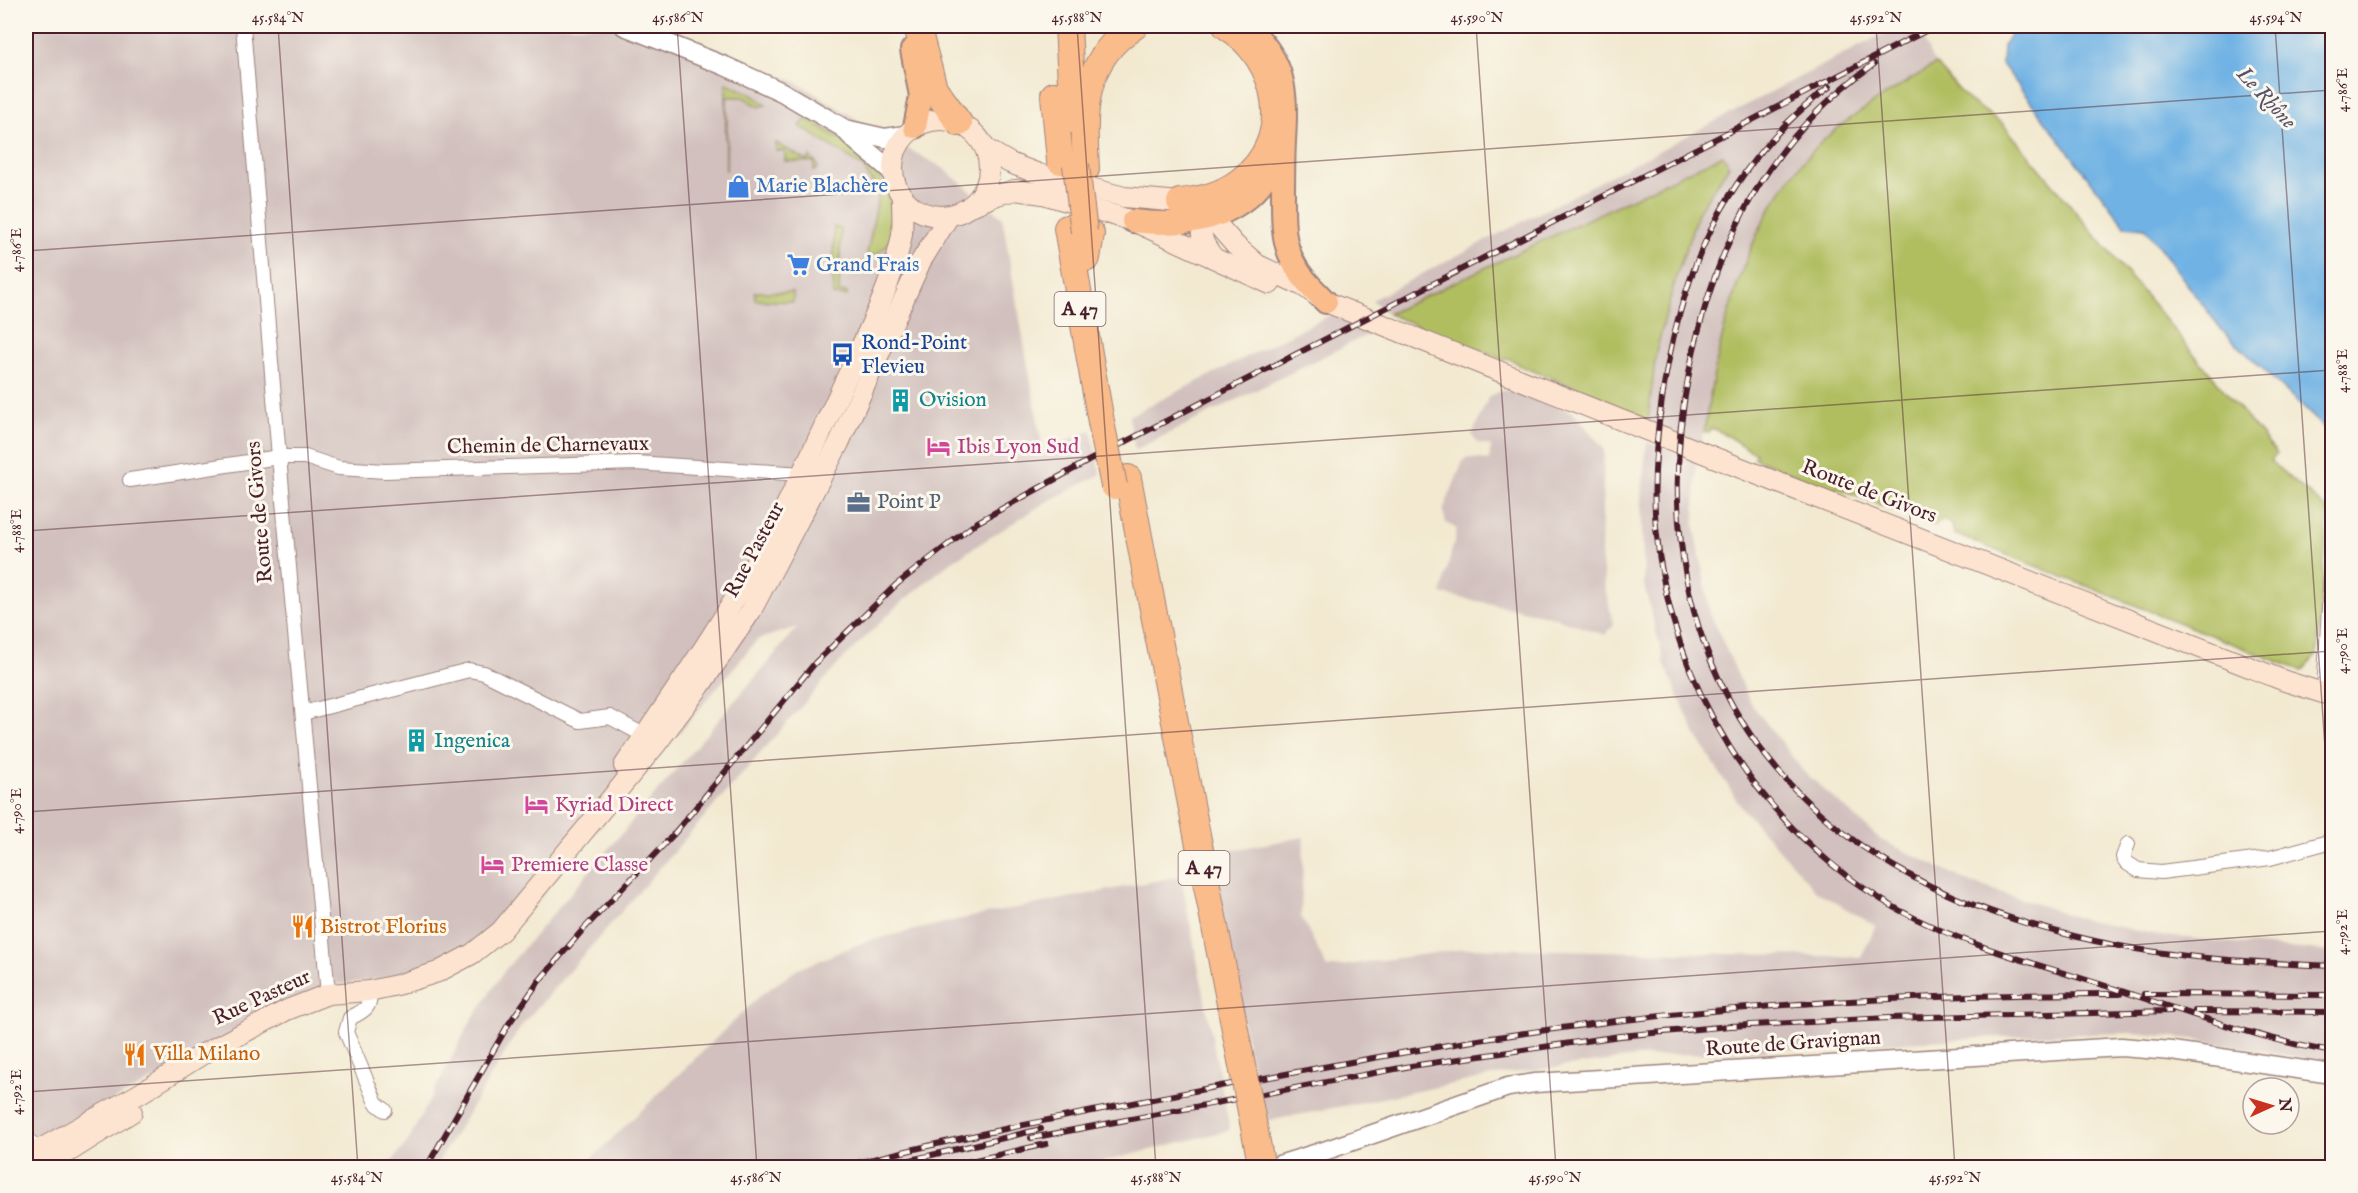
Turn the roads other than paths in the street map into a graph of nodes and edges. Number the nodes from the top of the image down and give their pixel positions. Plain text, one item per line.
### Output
1 (243, 26) edge
2 (624, 26) edge
3 (906, 26) edge
4 (917, 26) edge
5 (1052, 26) edge
6 (1068, 26) edge
7 (1135, 26) edge
8 (1226, 26) edge
9 (1246, 26) edge
10 (959, 123) junction
11 (845, 129) junction
12 (910, 131) junction
13 (1284, 140) junction
14 (986, 148) junction
15 (1074, 165) junction
16 (893, 172) junction
17 (1225, 191) junction
18 (903, 198) junction
19 (1180, 202) junction
20 (973, 205) junction
21 (949, 216) junction
22 (1207, 218) junction
23 (1133, 220) junction
24 (1083, 238) junction
25 (1214, 258) junction
26 (1326, 302) junction
27 (1109, 419) junction
28 (279, 457) junction
29 (810, 478) junction
30 (130, 480) dead end
31 (2332, 556) edge
32 (1137, 570) junction
33 (2328, 695) edge
34 (303, 713) junction
35 (651, 739) junction
36 (2332, 841) edge
37 (2128, 844) dead end
38 (369, 991) junction
39 (328, 994) junction
40 (2332, 1074) edge
41 (386, 1110) dead end
42 (39, 1157) edge
43 (1246, 1167) edge
44 (1262, 1167) edge
45 (1269, 1167) edge

1 - 28 street, Route de Givors
2 - 11 street
3 - 12 highway
4 - 10 highway
5 - 15 highway, A 47
6 - 15 highway, A 47
7 - 15 highway
8 - 17 highway
9 - 13 highway
10 - 12 main road
10 - 14 main road
11 - 12 street
11 - 16 street
12 - 16 main road
13 - 22 highway
13 - 26 highway
14 - 19 main road
14 - 20 main road
15 - 24 highway, A 47, bridge
16 - 18 main road
17 - 19 highway
17 - 22 main road
18 - 21 main road
18 - 29 main road, Rue Pasteur
19 - 22 main road
20 - 21 main road
20 - 23 main road
21 - 29 main road, Rue Pasteur
22 - 23 highway
22 - 25 main road
22 - 26 main road
23 - 25 main road
24 - 27 highway, A 47
24 - 27 highway, A 47
25 - 26 main road
26 - 33 main road, Route de Givors
27 - 32 highway, A 47
28 - 29 street, Chemin de Charnevaux
28 - 30 street, Chemin de Charnevaux
28 - 34 street, Route de Givors
29 - 35 main road, Rue Pasteur
31 - 33 street
32 - 43 highway, A 47
32 - 44 highway, A 47, bridge
34 - 35 street
34 - 39 street, Route de Givors
35 - 38 main road, Rue Pasteur
36 - 37 street
38 - 39 main road, Rue Pasteur
38 - 41 street
38 - 42 main road, Rue Pasteur
39 - 42 main road, Rue Pasteur
40 - 45 street, Route de Gravignan

